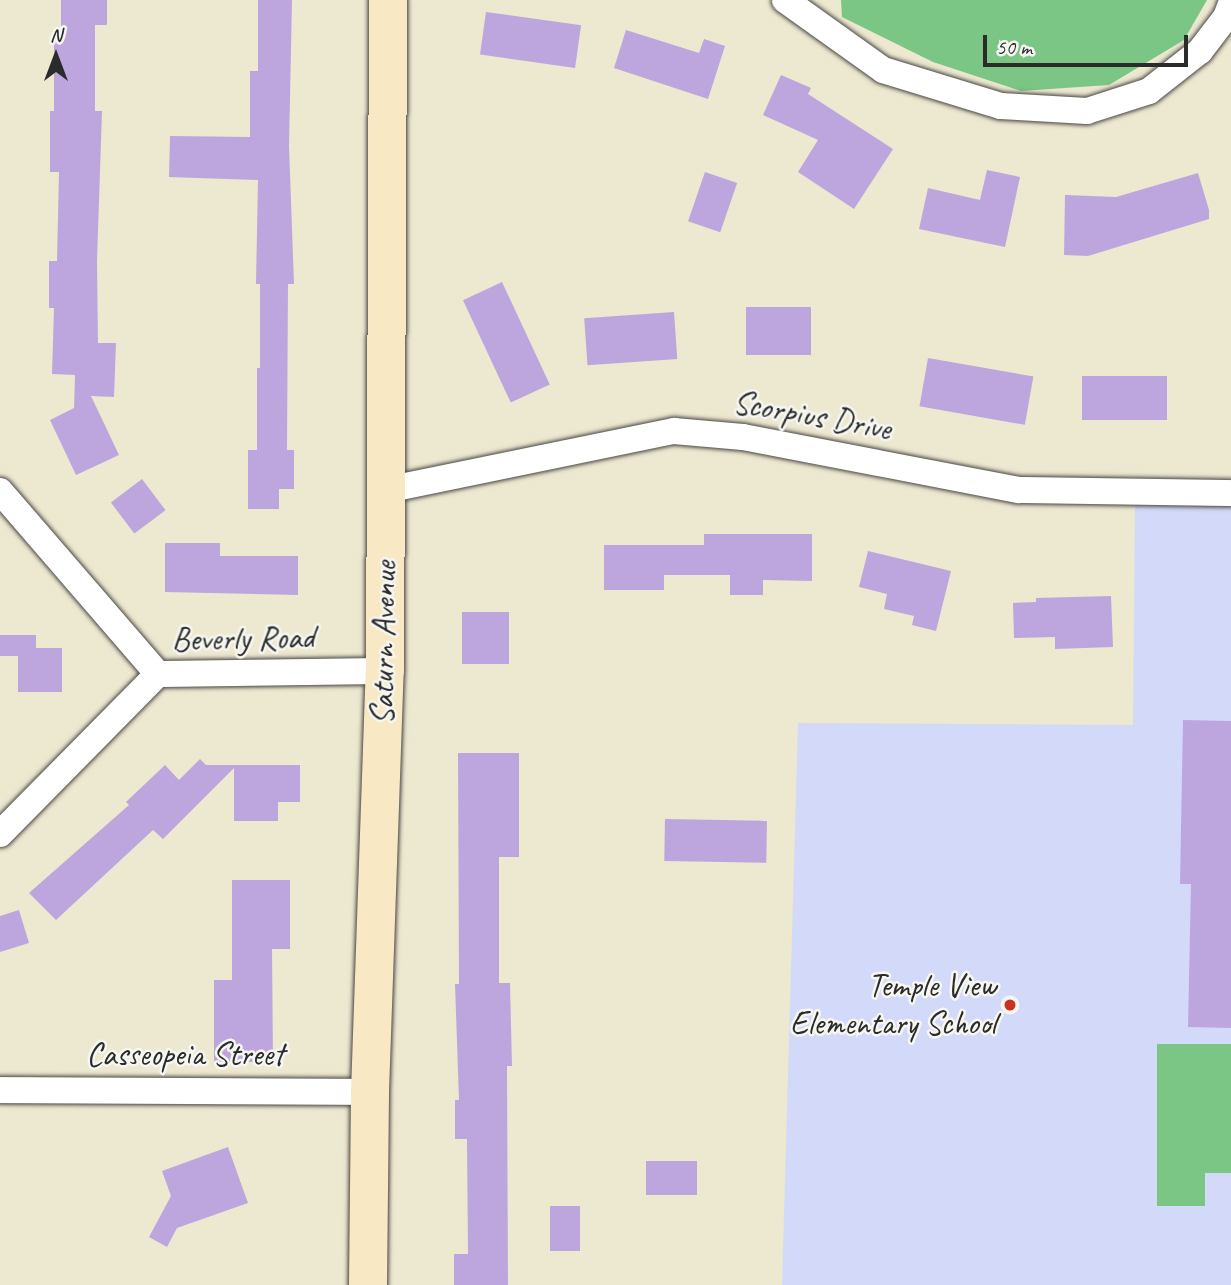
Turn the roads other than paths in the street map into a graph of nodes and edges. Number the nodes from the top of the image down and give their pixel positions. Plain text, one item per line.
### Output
1 (388, 0) edge
2 (785, 0) edge
3 (1231, 4) edge
4 (386, 490) junction
5 (0, 491) edge
6 (1231, 494) edge
7 (385, 671) junction
8 (158, 674) junction
9 (0, 834) edge
10 (0, 1090) edge
11 (370, 1092) junction
12 (368, 1285) edge

1 - 4 street, Saturn Avenue
2 - 3 street
4 - 6 street, Scorpius Drive
4 - 7 street, Saturn Avenue
5 - 8 street
7 - 8 street, Beverly Road
7 - 11 street, Saturn Avenue
8 - 9 street, Beverly Road
10 - 11 street, Casseopeia Street
11 - 12 street, Saturn Avenue

